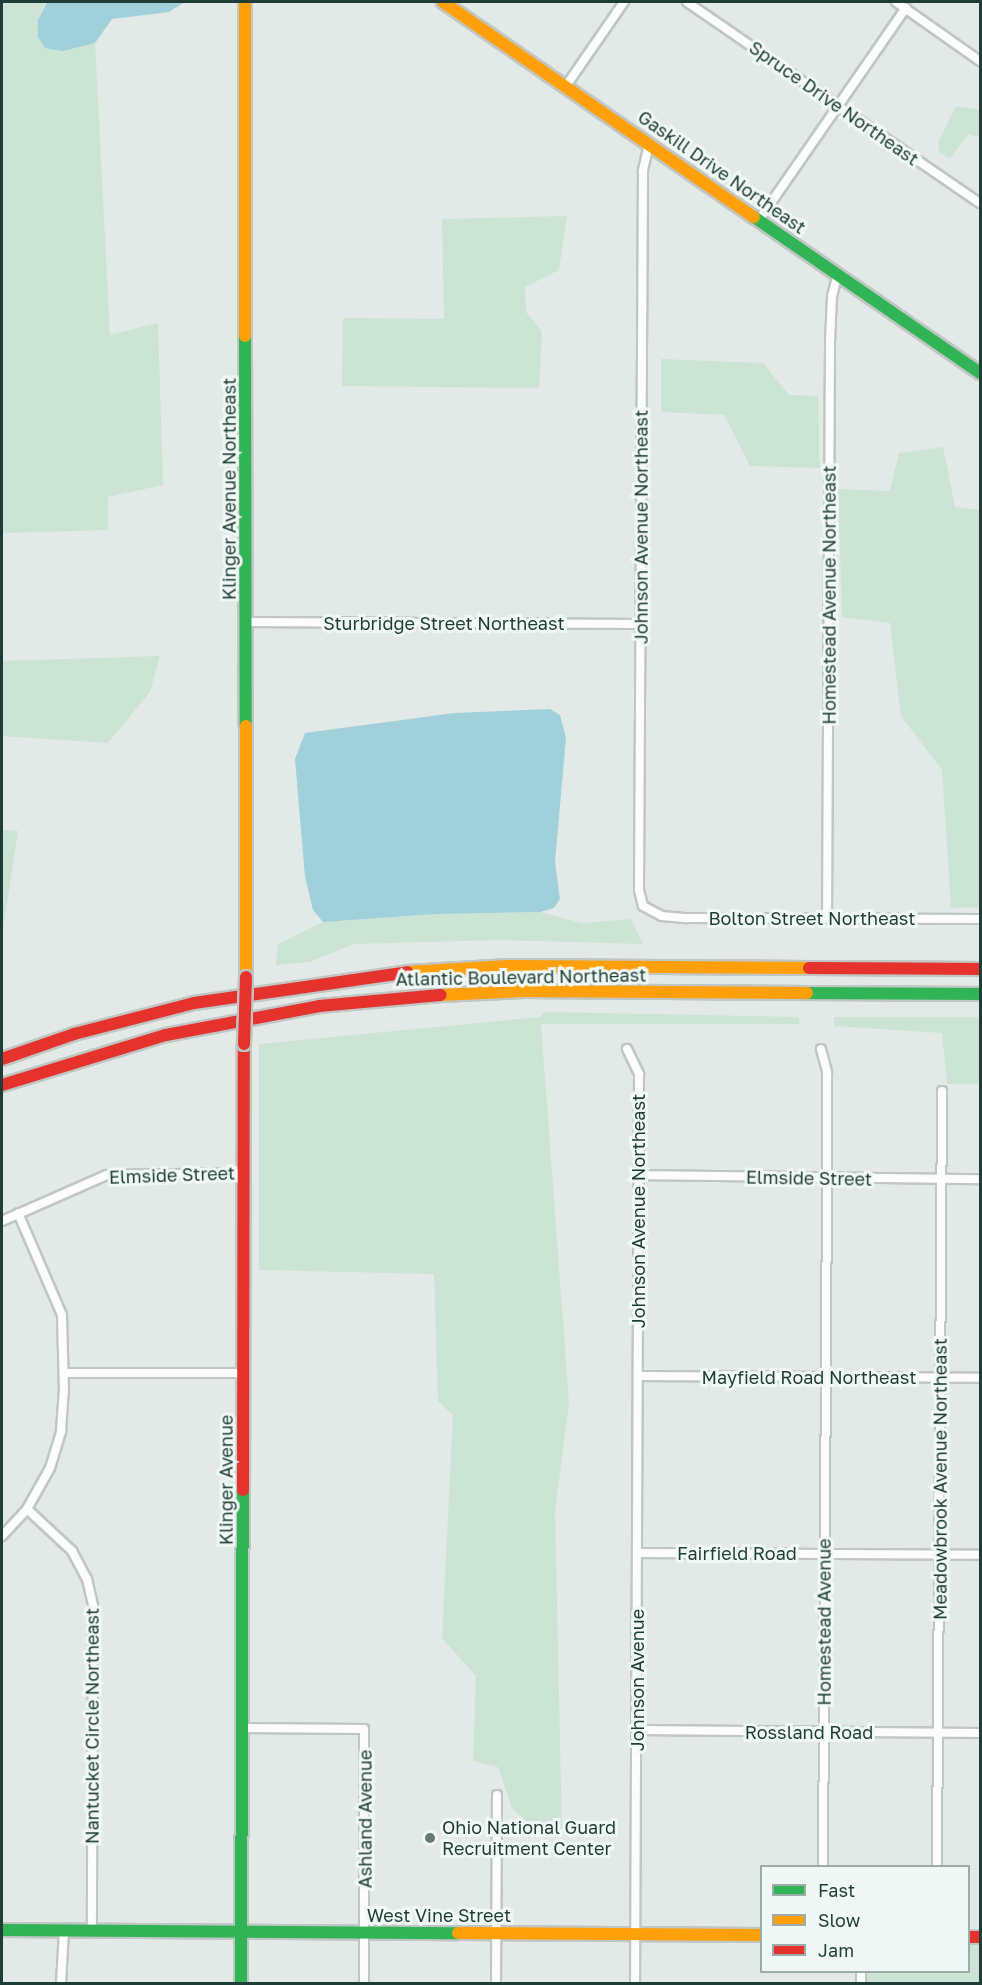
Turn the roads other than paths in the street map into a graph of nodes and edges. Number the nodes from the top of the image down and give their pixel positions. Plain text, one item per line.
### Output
1 (245, 2) edge
2 (443, 2) edge
3 (624, 2) edge
4 (687, 2) edge
5 (896, 2) edge
6 (906, 8) junction
7 (981, 61) edge
8 (566, 86) junction
9 (838, 106) junction
10 (649, 144) junction
11 (981, 203) edge
12 (759, 220) junction
13 (838, 274) junction
14 (981, 373) edge
15 (247, 622) junction
16 (641, 624) junction
17 (645, 909) joint
18 (826, 918) junction
19 (981, 919) edge
20 (981, 969) edge
21 (246, 977) joint
22 (981, 994) edge
23 (627, 1048) dead end
24 (820, 1049) dead end
25 (2, 1059) edge
26 (2, 1085) edge
27 (942, 1091) dead end
28 (244, 1173) junction
29 (638, 1175) junction
30 (827, 1178) junction
31 (941, 1179) junction
32 (981, 1179) edge
33 (18, 1213) junction
34 (2, 1221) edge
35 (65, 1372) junction
36 (244, 1373) junction
37 (638, 1376) junction
38 (825, 1377) junction
39 (940, 1378) junction
40 (981, 1378) edge
41 (27, 1509) junction
42 (2, 1536) edge
43 (638, 1552) junction
44 (825, 1554) junction
45 (939, 1555) junction
46 (981, 1555) edge
47 (242, 1728) junction
48 (637, 1730) junction
49 (824, 1732) junction
50 (939, 1732) junction
51 (981, 1732) edge
52 (497, 1795) dead end
53 (823, 1865) edge
54 (937, 1865) edge
55 (2, 1930) edge
56 (64, 1930) junction
57 (92, 1930) junction
58 (242, 1931) junction
59 (364, 1932) junction
60 (496, 1933) junction
61 (635, 1934) junction
62 (760, 1935) edge
63 (61, 1983) edge
64 (241, 1983) edge
65 (364, 1983) edge
66 (496, 1983) edge
67 (635, 1983) edge

1 - 15 main road, Klinger Avenue Northeast
2 - 8 main road, Gaskill Drive Northeast
3 - 8 street
4 - 9 street, Spruce Drive Northeast
5 - 6 street
6 - 7 street
6 - 9 street
8 - 10 main road, Gaskill Drive Northeast
9 - 11 street, Spruce Drive Northeast
9 - 12 street
10 - 12 main road, Gaskill Drive Northeast
10 - 16 street, Johnson Avenue Northeast
12 - 13 main road, Gaskill Drive Northeast
13 - 14 main road, Gaskill Drive Northeast
13 - 18 street, Homestead Avenue Northeast
15 - 16 street, Sturbridge Street Northeast
15 - 21 main road, Klinger Avenue Northeast
16 - 17 street, Johnson Avenue Northeast
17 - 18 street, Bolton Street Northeast
18 - 19 street, Bolton Street Northeast
20 - 25 main road, Atlantic Boulevard Northeast
21 - 28 main road, Klinger Avenue, bridge
22 - 26 main road, Atlantic Boulevard Northeast
23 - 29 street, Johnson Avenue Northeast
24 - 30 street
27 - 31 street, Meadowbrook Avenue Northeast
28 - 33 street, Elmside Street
28 - 36 main road, Klinger Avenue
29 - 30 street, Elmside Street
29 - 37 street, Johnson Avenue Northeast
30 - 31 street, Elmside Street
30 - 38 street
31 - 32 street, Elmside Street
31 - 39 street, Meadowbrook Avenue Northeast
33 - 34 street, Elmside Street
33 - 35 street
35 - 36 street
35 - 41 street
36 - 47 main road, Klinger Avenue
37 - 38 street, Mayfield Road Northeast
37 - 43 street, Johnson Avenue
38 - 39 street, Mayfield Road Northeast
38 - 44 street, Homestead Avenue
39 - 40 street, Mayfield Road Northeast
39 - 45 street, Meadowbrook Avenue Northeast
41 - 42 street
41 - 57 street, Nantucket Circle Northeast
43 - 44 street, Fairfield Road
43 - 48 street, Johnson Avenue
44 - 45 street, Fairfield Road
44 - 49 street, Homestead Avenue
45 - 46 street, Fairfield Road
45 - 50 street, Meadowbrook Avenue Northeast
47 - 58 main road, Klinger Avenue
47 - 59 street, Ashland Avenue
48 - 49 street, Rossland Road
48 - 61 street, Johnson Avenue
49 - 50 street, Rossland Road
49 - 53 street, Homestead Avenue
50 - 51 street, Rossland Road
50 - 54 street, Meadowbrook Avenue Northeast
52 - 60 street
55 - 56 main road, West Vine Street
56 - 57 main road, West Vine Street
56 - 63 street
57 - 58 main road, West Vine Street
58 - 59 main road, West Vine Street
58 - 64 main road, Klinger Avenue
59 - 60 main road, West Vine Street
59 - 65 street, Ashland Avenue
60 - 61 main road, West Vine Street
60 - 66 street
61 - 62 main road, West Vine Street
61 - 67 street, Johnson Avenue

